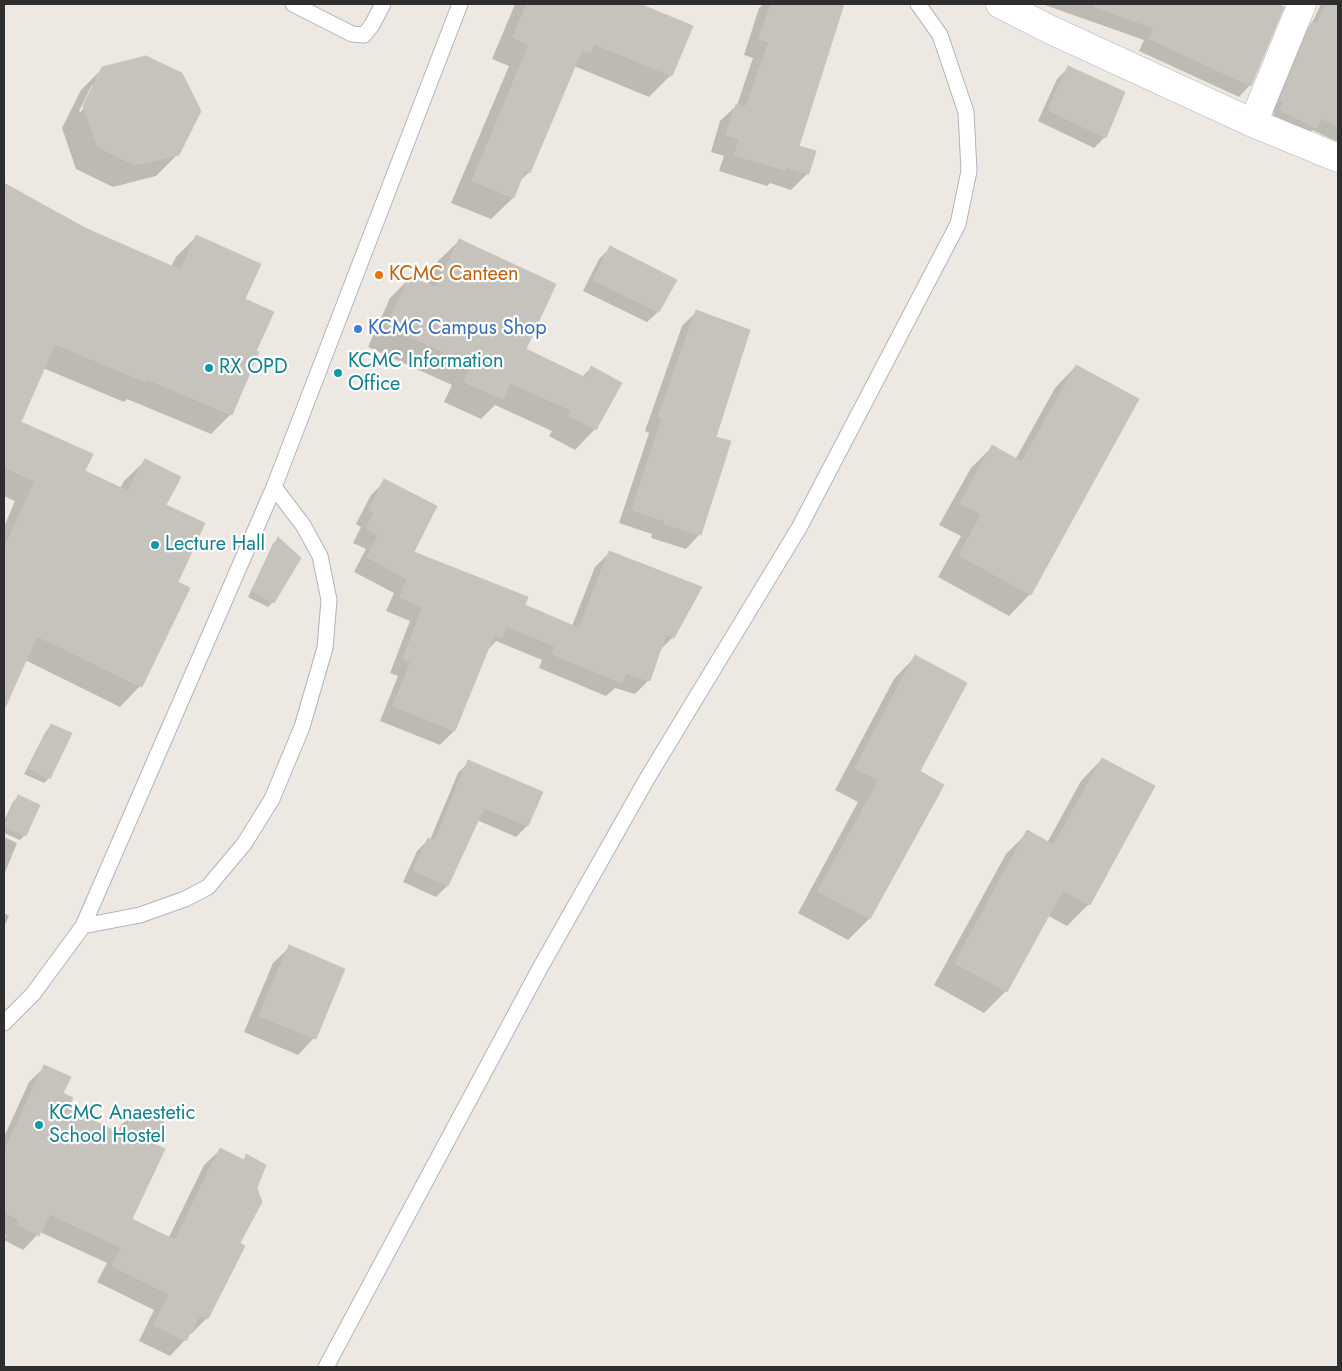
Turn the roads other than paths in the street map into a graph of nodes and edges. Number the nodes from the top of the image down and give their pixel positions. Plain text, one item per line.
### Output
1 (293, 4) edge
2 (383, 4) edge
3 (460, 4) edge
4 (918, 4) edge
5 (1000, 4) edge
6 (1302, 4) edge
7 (1253, 123) junction
8 (1338, 158) edge
9 (274, 487) junction
10 (83, 926) junction
11 (4, 1023) edge
12 (326, 1367) edge

1 - 2 lane
3 - 9 lane
4 - 12 lane
5 - 7 street
6 - 7 street
7 - 8 street
9 - 10 lane
9 - 10 lane
10 - 11 lane

